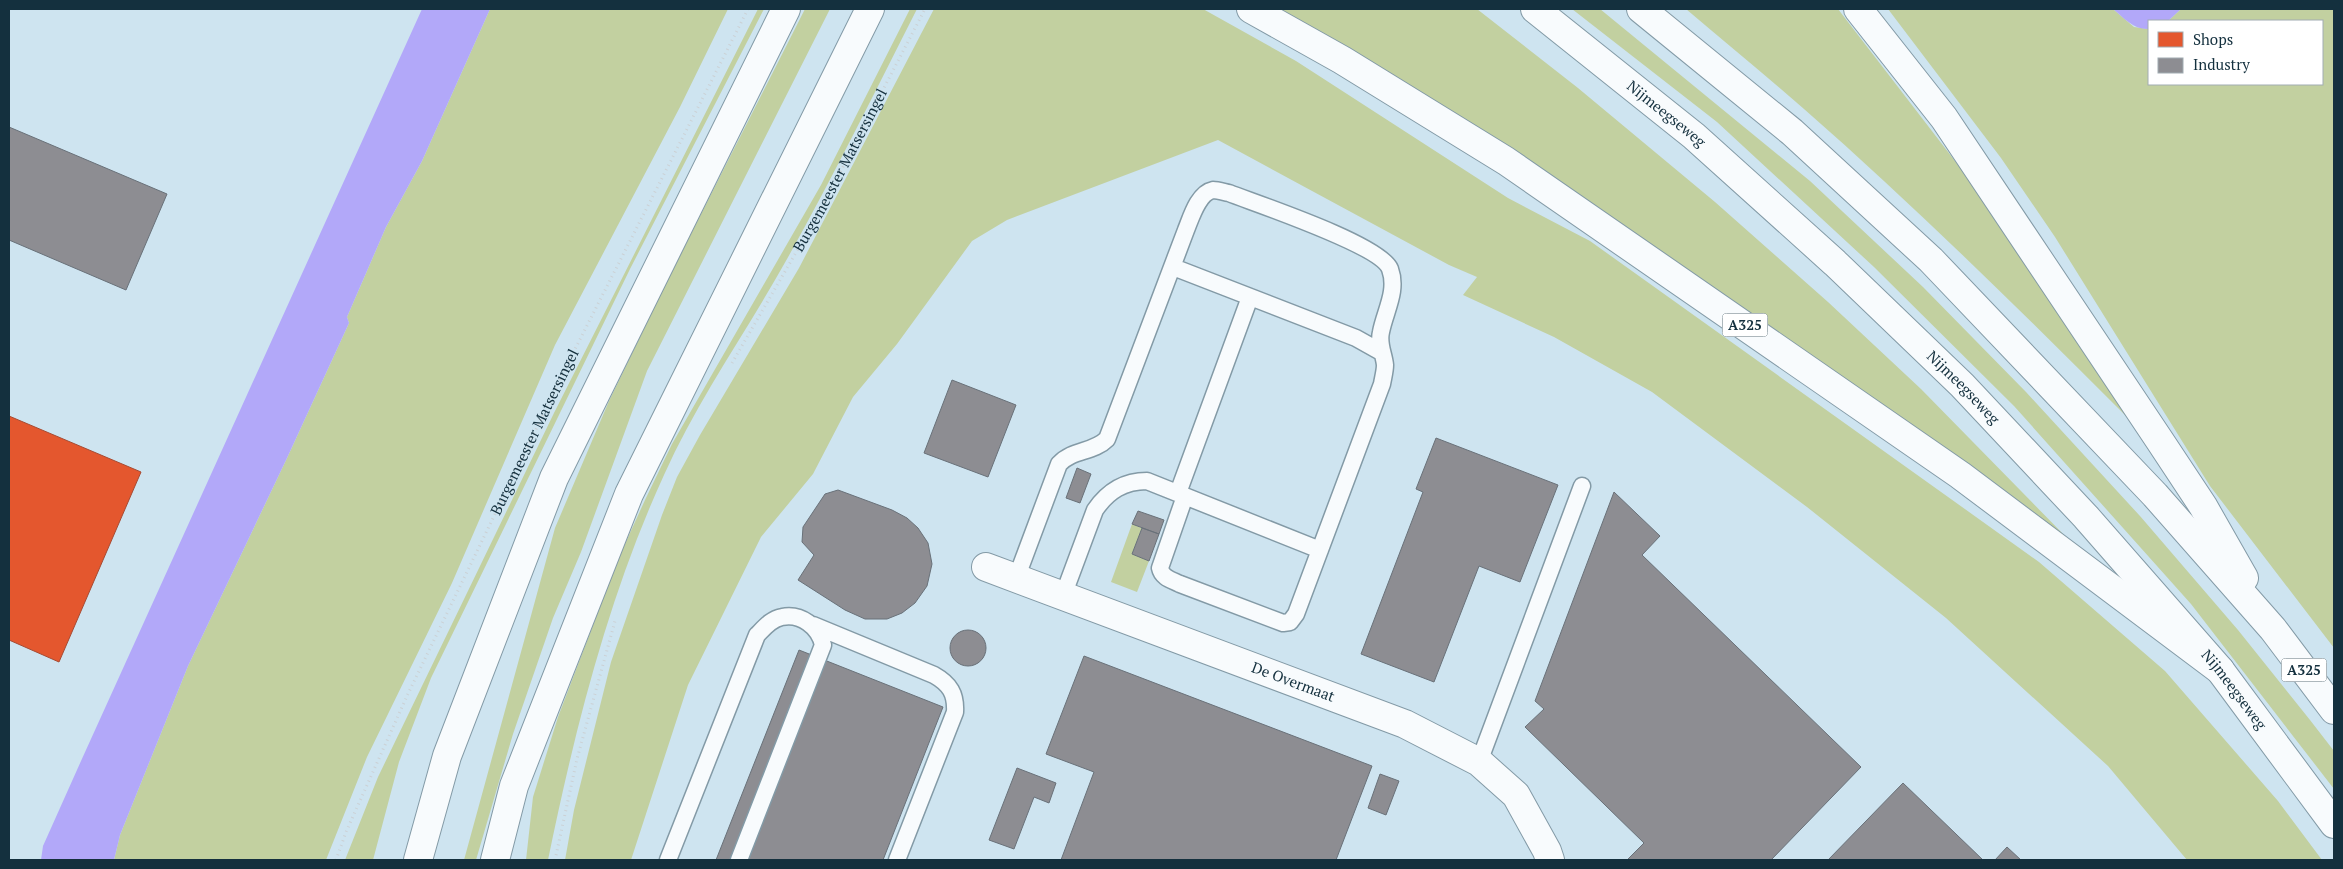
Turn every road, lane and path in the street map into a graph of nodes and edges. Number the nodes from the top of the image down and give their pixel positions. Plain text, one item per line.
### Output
1 (748, 9) edge
2 (786, 9) edge
3 (870, 9) edge
4 (925, 9) edge
5 (1251, 9) edge
6 (1535, 9) edge
7 (1641, 9) edge
8 (1858, 9) edge
9 (1173, 267) junction
10 (1250, 297) junction
11 (1381, 352) junction
12 (728, 369) dead end
13 (1582, 486) dead end
14 (1181, 495) junction
15 (1320, 550) junction
16 (986, 567) dead end
17 (1016, 578) junction
18 (1063, 596) junction
19 (618, 612) dead end
20 (812, 624) junction
21 (2273, 629) junction
22 (2220, 670) junction
23 (2334, 710) edge
24 (1479, 762) junction
25 (2334, 824) edge
26 (336, 860) edge
27 (418, 860) edge
28 (495, 860) edge
29 (555, 860) edge
30 (668, 860) edge
31 (739, 860) edge
32 (897, 860) edge
33 (1550, 860) edge

1 - 26 path, Burgemeester Matsersingel
2 - 27 main road
3 - 28 main road
4 - 12 path, Burgemeester Matsersingel
5 - 22 main road, A325
6 - 22 main road, Nijmeegseweg / A325
7 - 21 main road, A325
8 - 21 main road, A325
9 - 10 lane
9 - 11 lane
9 - 17 lane
10 - 11 lane
10 - 14 lane
11 - 15 lane
13 - 24 lane
14 - 15 lane
14 - 15 lane
14 - 18 lane
16 - 17 main road, De Overmaat
17 - 18 main road, De Overmaat
18 - 24 main road, De Overmaat
19 - 29 path
20 - 30 lane
20 - 31 lane
20 - 32 lane
21 - 23 main road, A325
22 - 25 main road, Nijmeegseweg / A325
24 - 33 main road, De Overmaat

